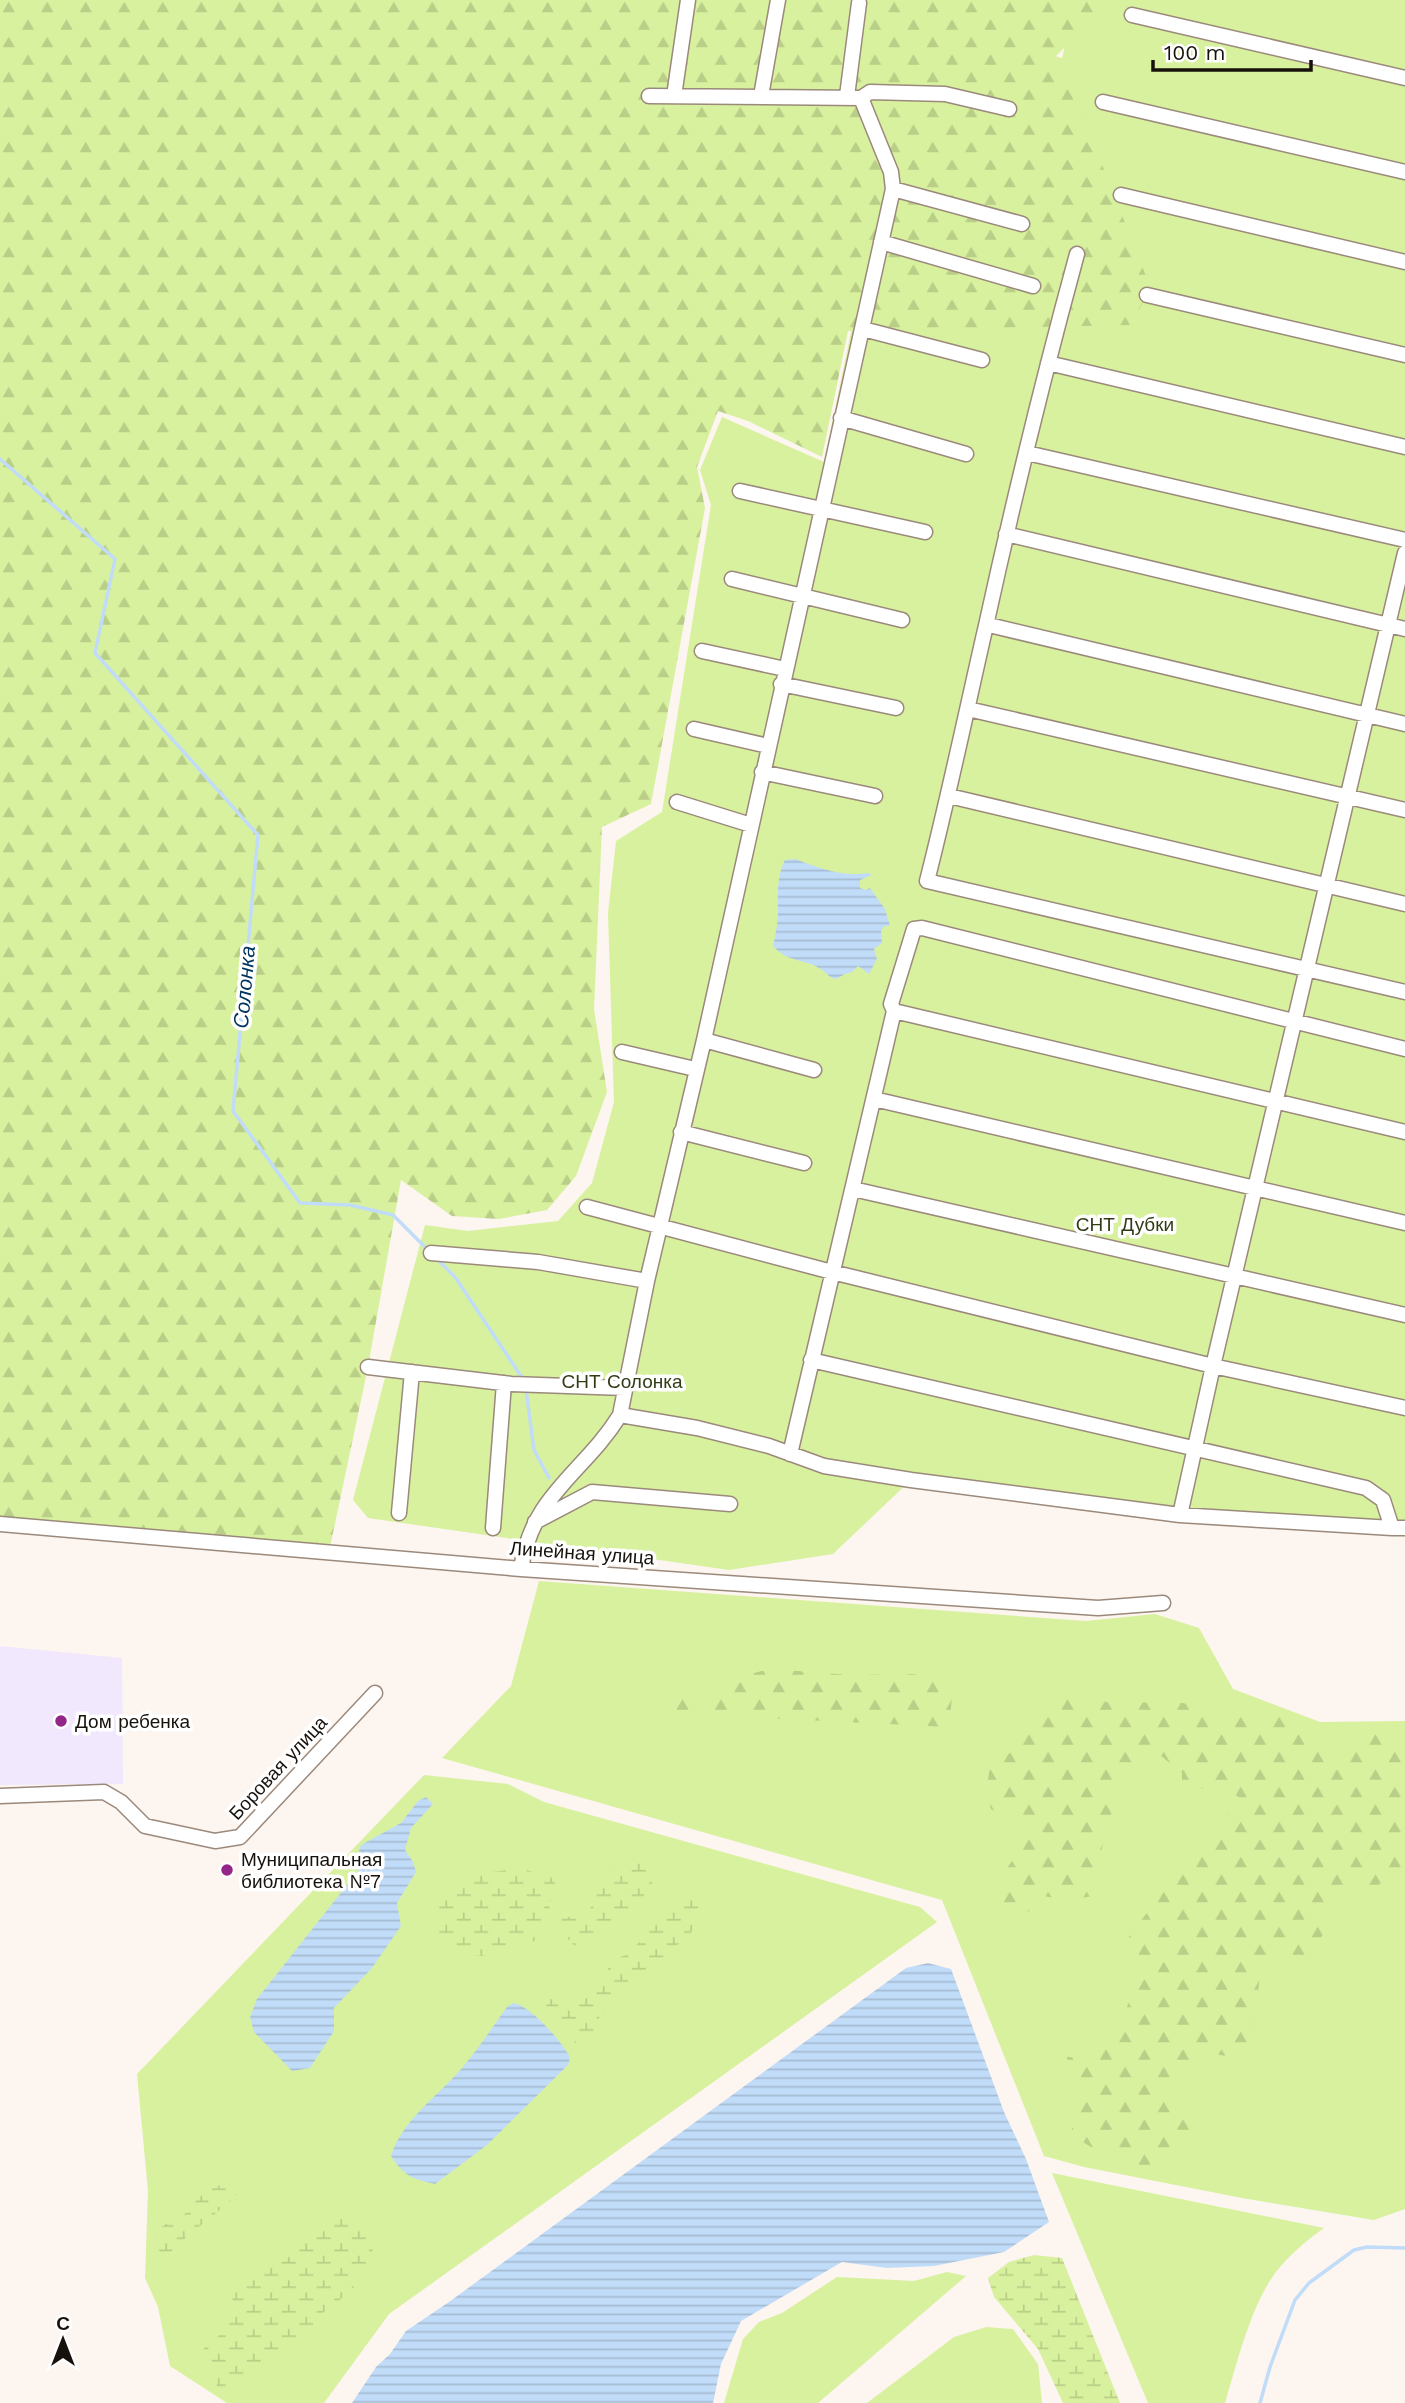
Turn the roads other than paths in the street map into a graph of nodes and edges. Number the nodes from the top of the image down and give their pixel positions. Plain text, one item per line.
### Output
1 (688, 0) edge
2 (778, 0) edge
3 (859, 3) dead end
4 (1132, 15) dead end
5 (1405, 78) edge
6 (649, 96) dead end
7 (674, 96) junction
8 (761, 96) junction
9 (854, 97) junction
10 (1103, 102) dead end
11 (1009, 109) dead end
12 (1405, 172) edge
13 (892, 189) junction
14 (1121, 195) dead end
15 (1022, 224) dead end
16 (881, 242) junction
17 (1077, 254) dead end
18 (1405, 262) edge
19 (1033, 286) dead end
20 (1147, 295) dead end
21 (863, 329) junction
22 (1405, 355) edge
23 (982, 360) dead end
24 (1048, 363) junction
25 (842, 418) junction
26 (1405, 446) edge
27 (1027, 453) junction
28 (966, 454) dead end
29 (740, 491) dead end
30 (821, 507) junction
31 (925, 532) dead end
32 (1006, 534) junction
33 (1405, 540) edge
34 (1405, 553) edge
35 (732, 579) dead end
36 (801, 597) junction
37 (902, 620) dead end
38 (989, 625) dead end
39 (1388, 626) junction
40 (1405, 629) edge
41 (702, 651) dead end
42 (783, 676) junction
43 (896, 708) dead end
44 (968, 709) junction
45 (1366, 715) junction
46 (1405, 724) edge
47 (694, 729) dead end
48 (768, 746) junction
49 (762, 772) junction
50 (875, 796) dead end
51 (949, 796) junction
52 (1349, 797) junction
53 (677, 802) dead end
54 (1405, 810) edge
55 (751, 825) junction
56 (1328, 887) junction
57 (1405, 905) edge
58 (1306, 970) junction
59 (1405, 992) edge
60 (894, 1011) junction
61 (1294, 1022) junction
62 (704, 1040) junction
63 (1405, 1049) edge
64 (622, 1052) dead end
65 (695, 1069) junction
66 (814, 1070) dead end
67 (874, 1099) junction
68 (1276, 1101) junction
69 (681, 1132) junction
70 (1405, 1132) edge
71 (804, 1163) dead end
72 (853, 1189) junction
73 (1256, 1189) junction
74 (587, 1207) dead end
75 (1405, 1223) edge
76 (659, 1227) junction
77 (431, 1252) dead end
78 (832, 1272) junction
79 (1234, 1276) junction
80 (647, 1281) junction
81 (1405, 1315) edge
82 (811, 1360) junction
83 (1213, 1366) junction
84 (368, 1367) dead end
85 (412, 1372) junction
86 (504, 1383) junction
87 (625, 1388) junction
88 (1405, 1408) edge
89 (620, 1415) junction
90 (1194, 1449) junction
91 (790, 1454) junction
92 (730, 1504) dead end
93 (399, 1513) dead end
94 (1180, 1515) junction
95 (534, 1523) junction
96 (0, 1524) edge
97 (493, 1528) dead end
98 (1398, 1528) edge
99 (522, 1569) junction
100 (1163, 1603) dead end
101 (375, 1693) dead end
102 (0, 1796) edge

1 - 7 street
2 - 8 street
3 - 9 street
4 - 5 street
6 - 7 street
7 - 8 street
8 - 9 street
9 - 11 street
9 - 13 street
10 - 12 street
13 - 15 street
13 - 16 street
14 - 18 street
16 - 19 street
16 - 21 street
17 - 24 street
20 - 22 street
21 - 23 street
21 - 25 street
24 - 26 street
24 - 27 street
25 - 28 street
25 - 30 street
27 - 32 street
27 - 33 street
29 - 30 street
30 - 31 street
30 - 36 street
32 - 39 street
32 - 44 street
34 - 39 street
35 - 36 street
36 - 37 street
36 - 42 street
38 - 45 street
39 - 40 street
39 - 45 street
41 - 42 street
42 - 43 street
42 - 48 street
44 - 51 street
44 - 52 street
45 - 46 street
45 - 52 street
47 - 48 street
48 - 49 street
49 - 50 street
49 - 55 street
51 - 56 street
51 - 58 street
52 - 54 street
52 - 56 street
53 - 55 street
55 - 62 street
56 - 57 street
56 - 58 street
58 - 59 street
58 - 61 street
60 - 61 street
60 - 67 street
60 - 68 street
61 - 63 street
61 - 68 street
62 - 65 street
62 - 66 street
64 - 65 street
65 - 69 street
67 - 72 street
67 - 73 street
68 - 70 street
68 - 73 street
69 - 71 street
69 - 76 street
72 - 78 street
72 - 79 street
73 - 75 street
73 - 79 street
74 - 76 street
76 - 78 street
76 - 80 street
77 - 80 street
78 - 82 street
78 - 83 street
79 - 81 street
79 - 83 street
80 - 87 street
82 - 90 street
82 - 91 street
83 - 88 street
83 - 90 street
84 - 85 street
85 - 86 street
85 - 93 street
86 - 87 street
86 - 97 street
87 - 89 street
89 - 91 street
89 - 95 street
90 - 94 street
90 - 98 street
91 - 94 street
92 - 95 street
94 - 98 street
95 - 99 street
96 - 99 street, Линейная улица
99 - 100 street, Линейная улица
101 - 102 street, Боровая улица

